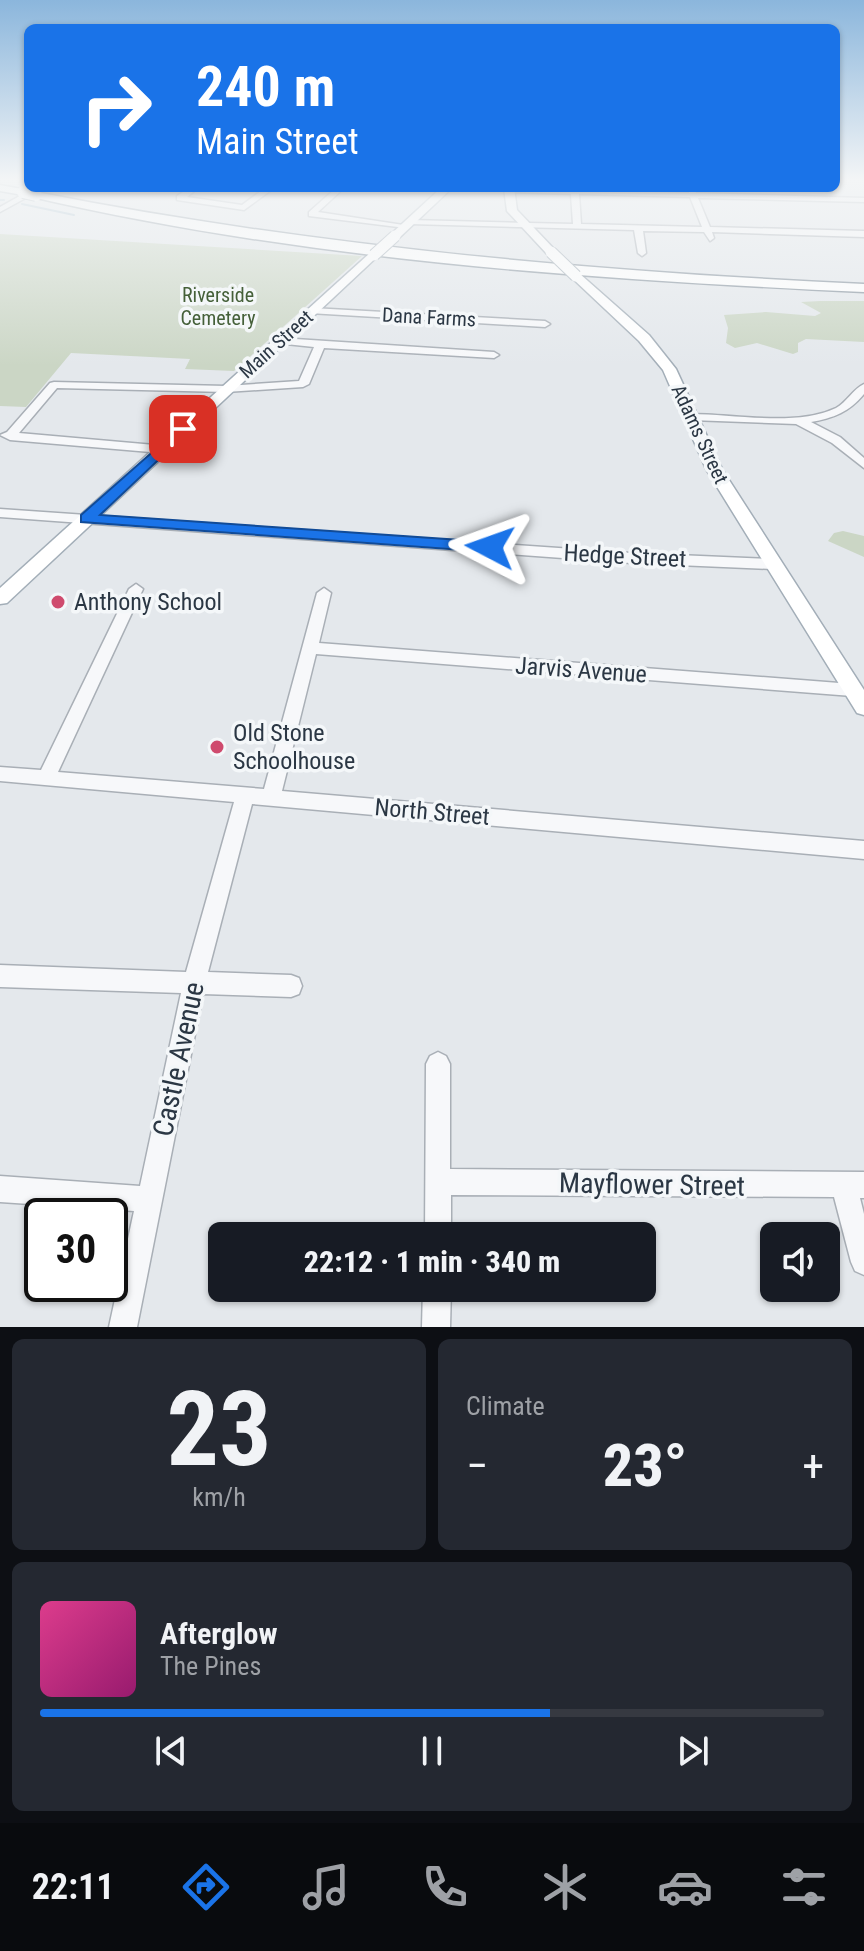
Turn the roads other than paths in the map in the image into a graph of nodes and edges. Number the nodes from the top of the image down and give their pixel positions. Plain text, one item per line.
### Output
1 (326, 242) edge
2 (388, 242) edge
3 (396, 242) edge
4 (540, 242) edge
5 (640, 242) edge
6 (642, 253) dead end
7 (864, 278) edge
8 (864, 288) edge
9 (312, 311) junction
10 (545, 324) dead end
11 (280, 341) junction
12 (320, 345) junction
13 (494, 355) dead end
14 (864, 387) edge
15 (226, 389) junction
16 (691, 417) junction
17 (801, 422) junction
18 (5, 435) edge
19 (162, 449) junction
20 (864, 464) edge
21 (0, 513) edge
22 (87, 518) junction
23 (772, 564) junction
24 (136, 589) dead end
25 (324, 593) dead end
26 (0, 598) edge
27 (309, 648) junction
28 (852, 690) junction
29 (864, 707) edge
30 (0, 774) edge
31 (46, 779) junction
32 (245, 794) junction
33 (271, 797) junction
34 (864, 850) edge
35 (0, 976) edge
36 (194, 983) junction
37 (291, 986) dead end
38 (438, 1064) dead end
39 (440, 1182) junction
40 (854, 1186) edge
41 (0, 1189) edge
42 (148, 1199) junction
43 (439, 1222) edge
44 (864, 1262) edge
45 (437, 1302) edge
46 (123, 1327) edge
47 (436, 1327) edge

1 - 8 highway
2 - 9 main road, Main Street, bridge
3 - 7 highway
4 - 16 main road, Adams Street, bridge
5 - 6 street
9 - 10 street, Dana Farms
9 - 11 main road, Main Street
11 - 12 street
11 - 15 main road, Main Street
12 - 13 street
12 - 15 street
14 - 17 street
15 - 18 street
15 - 19 main road, Main Street
16 - 17 street
16 - 23 main road, Adams Street
17 - 20 street
18 - 19 street
19 - 22 main road, Main Street
21 - 22 street, Hedge Street
22 - 23 street, Hedge Street
22 - 26 main road, Main Street
23 - 28 main road, Adams Street
24 - 31 street
25 - 27 street
27 - 28 street, Jarvis Avenue
27 - 33 street
28 - 29 main road, Adams Street
30 - 31 street, North Street
31 - 32 street, North Street
32 - 33 street, North Street
32 - 36 street, Castle Avenue
33 - 34 street, North Street
35 - 36 street
36 - 37 street
36 - 42 street, Castle Avenue
38 - 39 street
39 - 40 street, Mayflower Street
39 - 43 street
40 - 44 street
41 - 42 street
42 - 46 street, Castle Avenue
45 - 47 street

